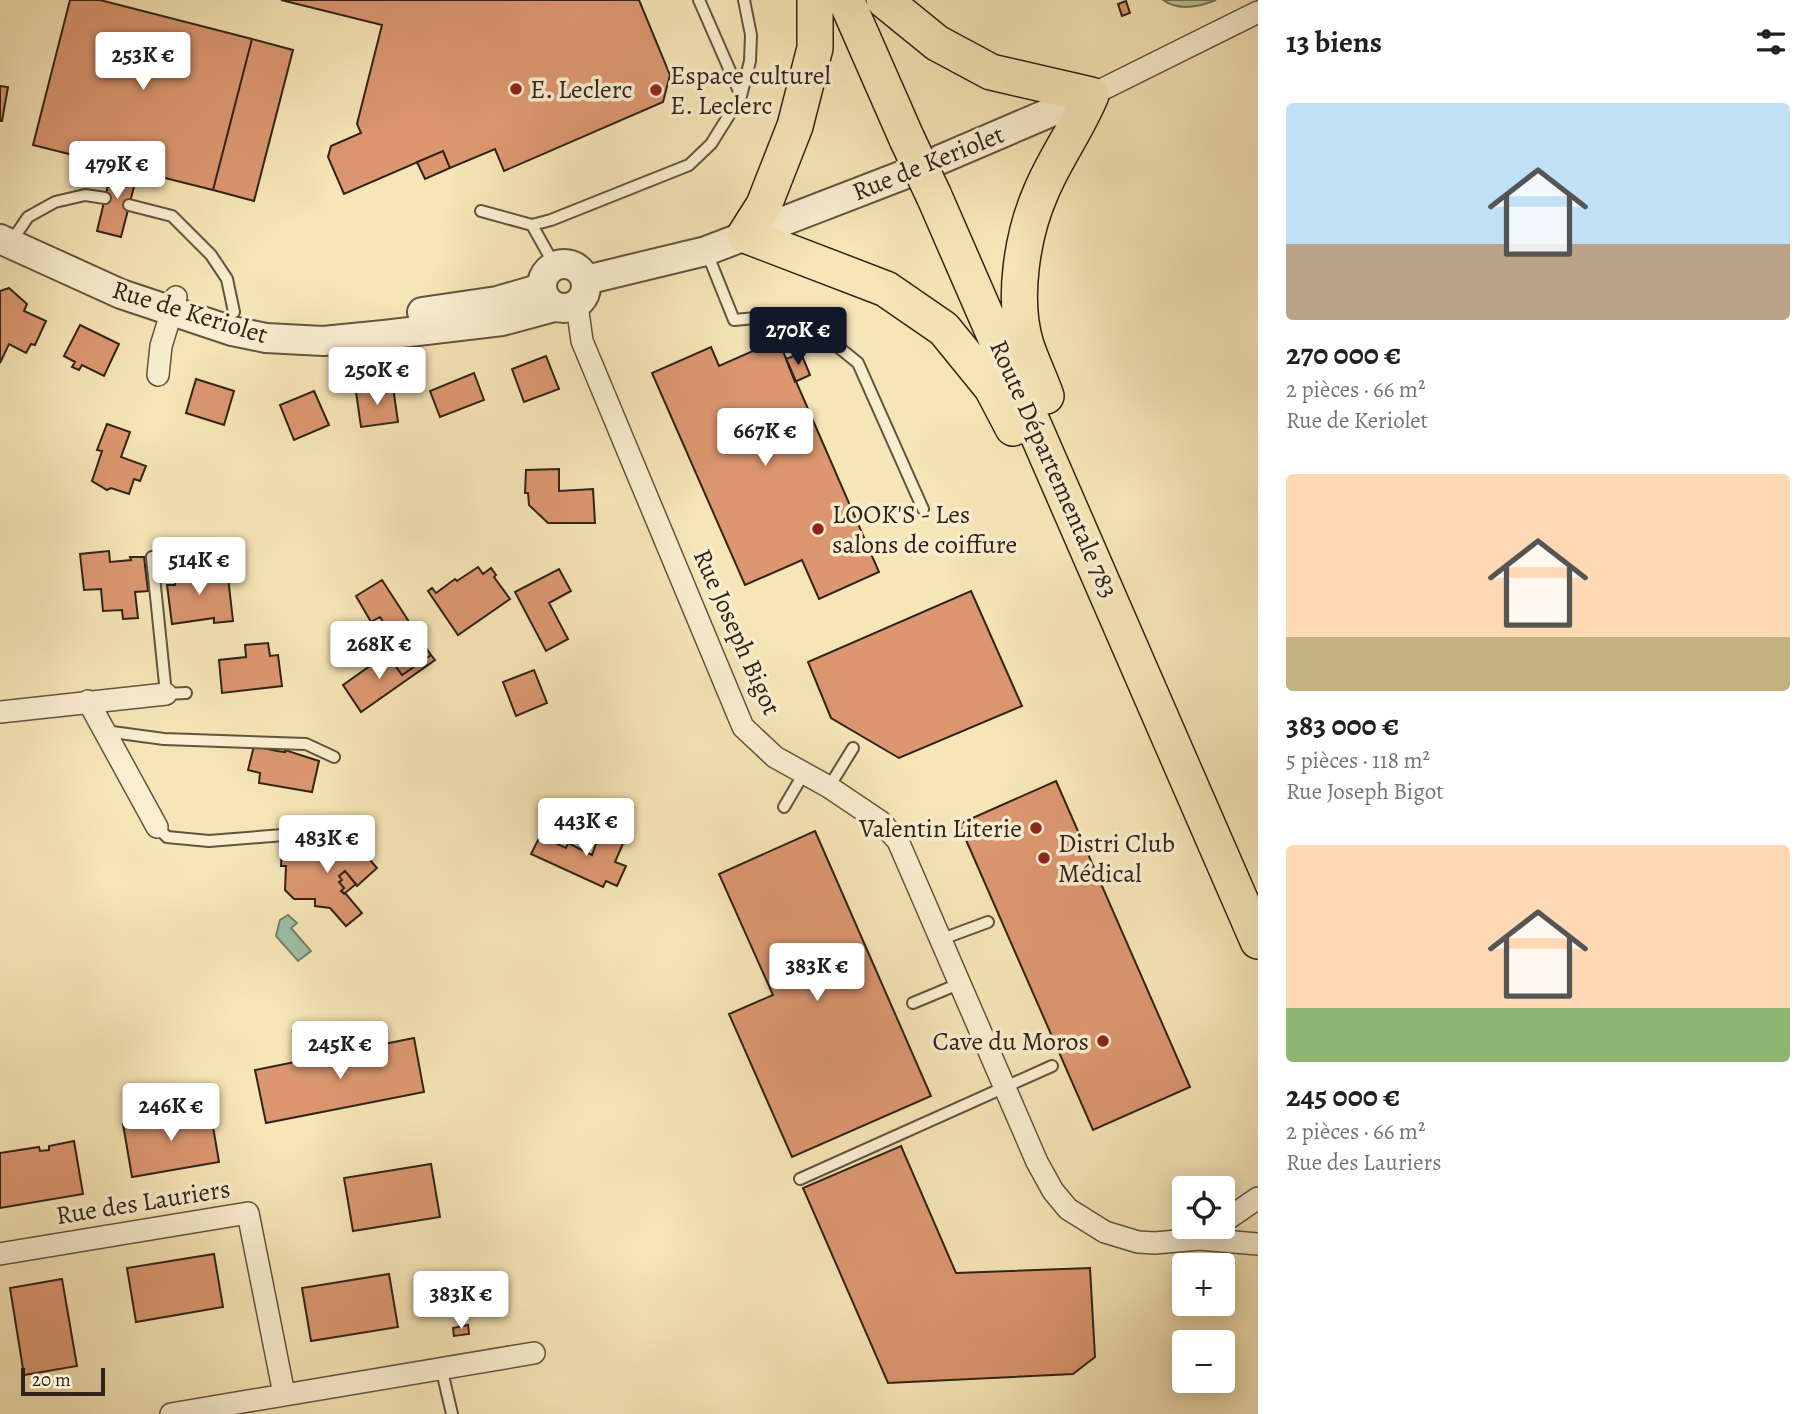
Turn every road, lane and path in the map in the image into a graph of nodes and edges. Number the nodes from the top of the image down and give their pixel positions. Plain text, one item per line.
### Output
1 (699, 0) edge
2 (744, 0) edge
3 (815, 0) edge
4 (846, 0) edge
5 (884, 0) edge
6 (1258, 12) edge
7 (1091, 95) junction
8 (741, 96) junction
9 (105, 198) dead end
10 (129, 205) dead end
11 (481, 211) dead end
12 (532, 225) junction
13 (7, 235) edge
14 (745, 235) junction
15 (706, 251) junction
16 (563, 289) junction
17 (174, 304) junction
18 (234, 312) junction
19 (158, 374) dead end
20 (923, 509) dead end
21 (152, 557) dead end
22 (1096, 565) junction
23 (176, 694) joint
24 (88, 701) junction
25 (0, 712) edge
26 (105, 731) junction
27 (853, 748) dead end
28 (334, 757) dead end
29 (804, 773) junction
30 (829, 786) junction
31 (784, 807) dead end
32 (157, 827) joint
33 (333, 831) dead end
34 (988, 922) dead end
35 (942, 939) junction
36 (1258, 941) edge
37 (961, 983) junction
38 (912, 1003) dead end
39 (1052, 1066) dead end
40 (1004, 1086) junction
41 (800, 1179) dead end
42 (1258, 1198) edge
43 (1235, 1214) edge
44 (1199, 1239) joint
45 (1258, 1244) edge
46 (0, 1254) edge
47 (534, 1353) dead end
48 (441, 1367) junction
49 (284, 1394) junction
50 (171, 1414) edge
51 (452, 1414) edge

1 - 8 lane
2 - 8 lane
3 - 14 main road
4 - 22 main road, Route Départementale 783, bridge
5 - 7 main road
6 - 7 street, Rue de Keriolet
7 - 14 street, Rue de Keriolet
7 - 22 main road
8 - 12 lane
9 - 13 lane
10 - 18 lane
11 - 12 lane
12 - 16 lane
13 - 17 street, Rue de Keriolet
14 - 15 street, Rue de Keriolet
14 - 22 main road
15 - 16 street, Rue de Keriolet
15 - 20 lane
16 - 17 street, Rue de Keriolet
16 - 18 street, Rue de Keriolet
16 - 29 street, Rue Joseph Bigot
17 - 18 street, Rue de Keriolet
17 - 19 street
21 - 23 lane
22 - 36 main road, Route Départementale 783
23 - 24 street
24 - 25 street
24 - 26 street
26 - 28 lane
26 - 32 street
27 - 30 lane
29 - 30 street, Rue Joseph Bigot
29 - 31 lane
30 - 35 street, Rue Joseph Bigot
32 - 33 lane
34 - 35 lane
35 - 37 street, Rue Joseph Bigot
37 - 38 lane
37 - 40 street, Rue Joseph Bigot
39 - 40 lane
40 - 41 lane
40 - 44 street, Rue Joseph Bigot
42 - 43 street
44 - 45 street, Rue Joseph Bigot
46 - 49 street, Rue des Lauriers
47 - 48 street
48 - 49 street
48 - 51 lane
49 - 50 street

